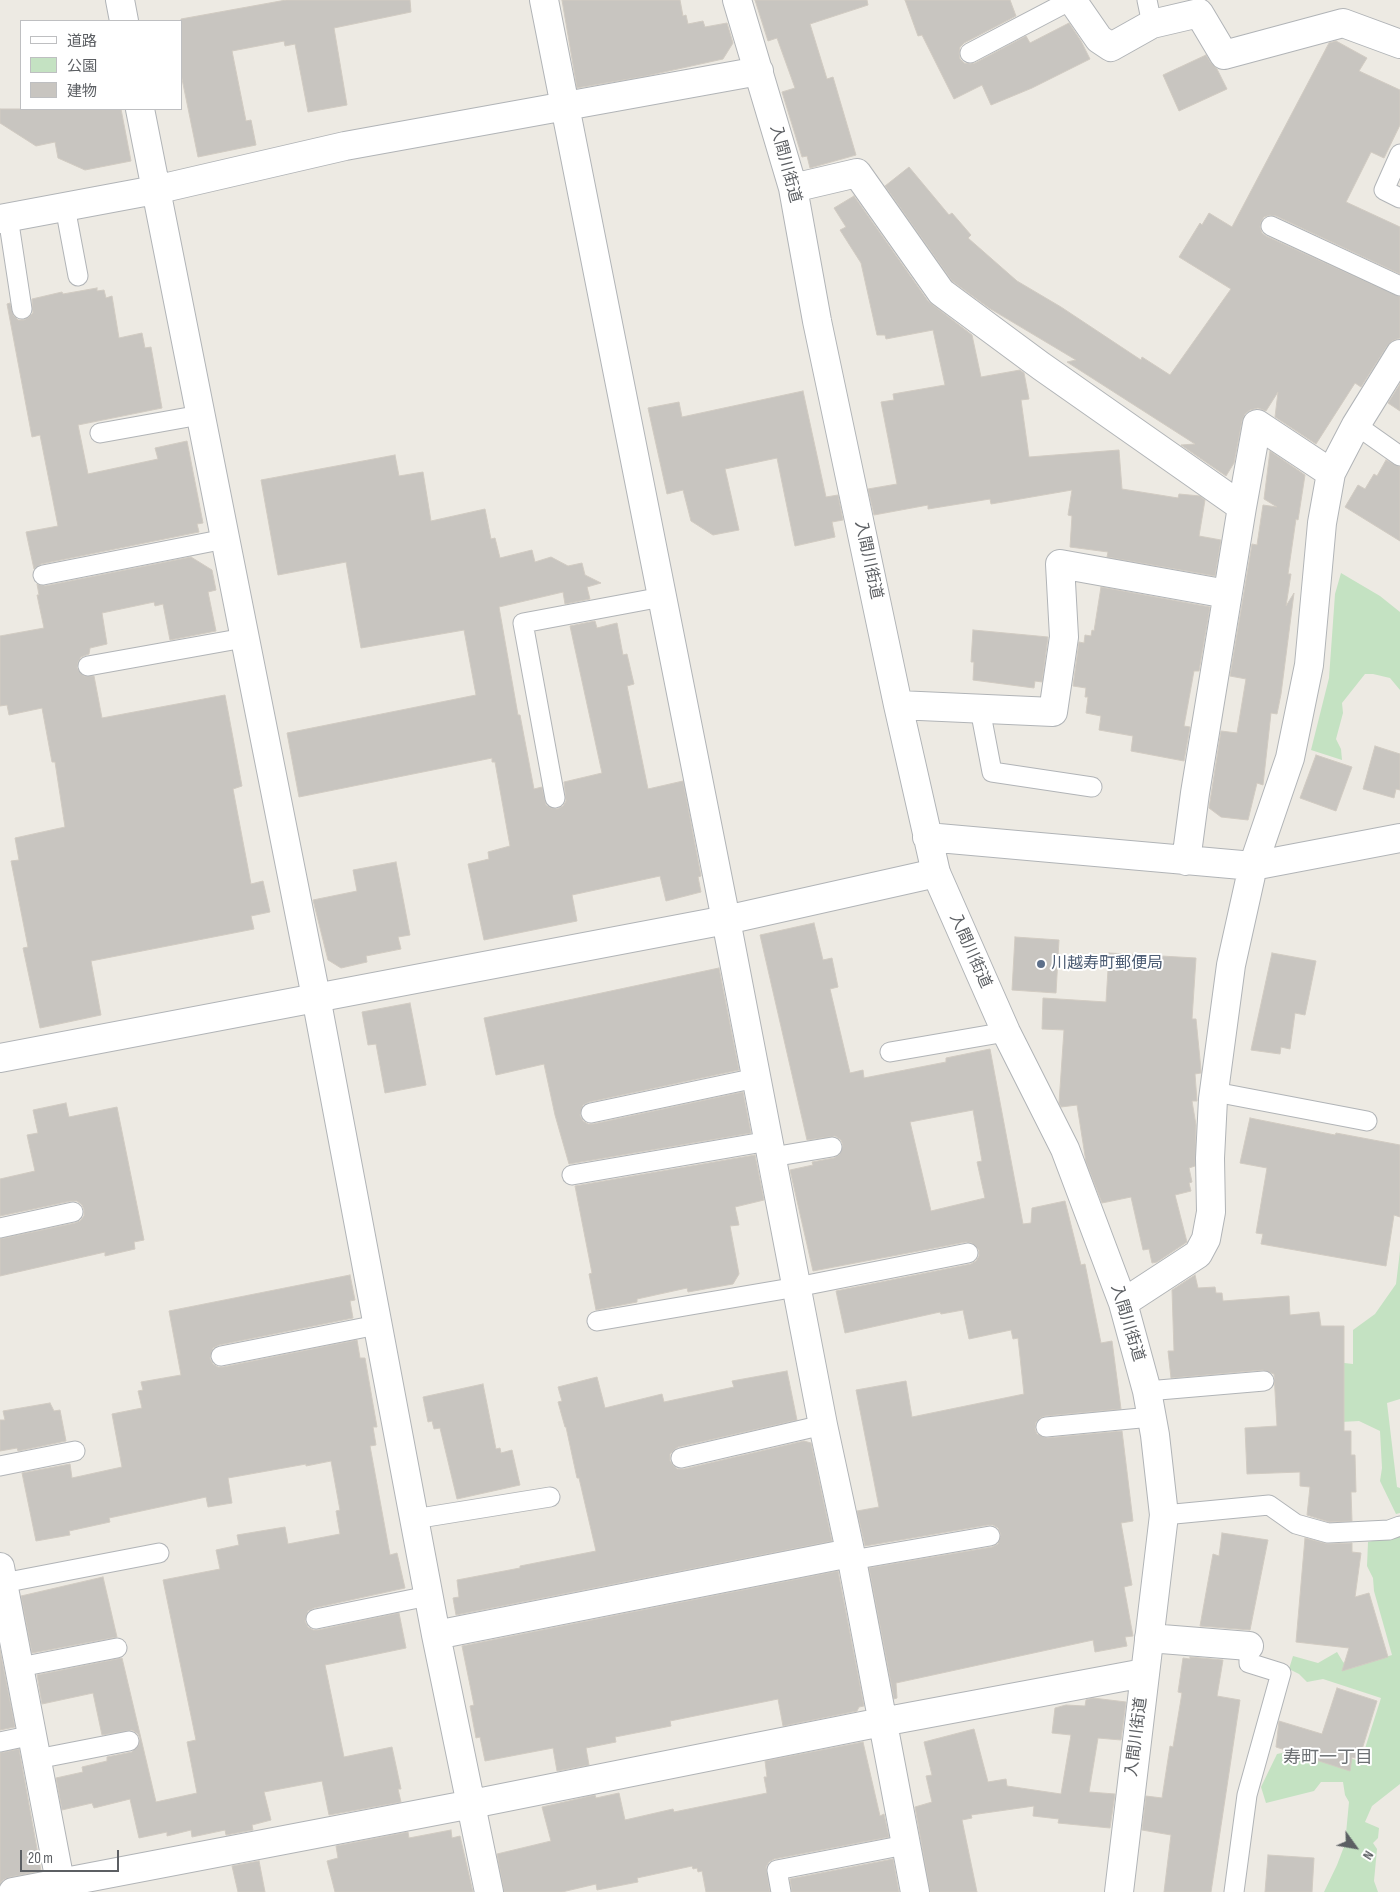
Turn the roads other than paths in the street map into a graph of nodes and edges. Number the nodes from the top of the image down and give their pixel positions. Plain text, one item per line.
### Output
1 (120, 0) edge
2 (544, 0) edge
3 (737, 0) edge
4 (1072, 0) edge
5 (1150, 12) edge
6 (124, 20) edge
7 (1400, 44) edge
8 (970, 53) dead end
9 (759, 71) junction
10 (565, 106) junction
11 (140, 110) edge
12 (1400, 154) edge
13 (793, 188) junction
14 (156, 190) junction
15 (1400, 198) edge
16 (65, 207) junction
17 (4, 218) edge
18 (1271, 226) dead end
19 (78, 276) dead end
20 (1400, 286) edge
21 (22, 309) dead end
22 (1400, 354) edge
23 (200, 415) junction
24 (1356, 425) junction
25 (100, 433) dead end
26 (1400, 456) edge
27 (1330, 473) junction
28 (1242, 506) junction
29 (225, 539) junction
30 (43, 575) dead end
31 (1227, 594) junction
32 (662, 597) junction
33 (244, 638) junction
34 (88, 666) dead end
35 (898, 705) junction
36 (980, 709) junction
37 (1092, 787) dead end
38 (555, 798) dead end
39 (927, 838) junction
40 (1400, 838) edge
41 (1186, 861) junction
42 (1253, 866) junction
43 (936, 873) junction
44 (726, 920) junction
45 (316, 997) junction
46 (1006, 1032) junction
47 (890, 1052) dead end
48 (0, 1058) edge
49 (756, 1078) junction
50 (1215, 1092) junction
51 (591, 1113) dead end
52 (1367, 1121) dead end
53 (832, 1147) dead end
54 (770, 1149) junction
55 (572, 1175) dead end
56 (73, 1212) dead end
57 (0, 1228) edge
58 (968, 1253) dead end
59 (797, 1287) junction
60 (1122, 1303) junction
61 (597, 1320) dead end
62 (377, 1326) junction
63 (221, 1356) dead end
64 (1264, 1381) dead end
65 (1149, 1404) junction
66 (823, 1425) junction
67 (1046, 1427) dead end
68 (75, 1451) dead end
69 (681, 1458) dead end
70 (0, 1466) edge
71 (550, 1497) dead end
72 (1164, 1515) junction
73 (414, 1519) junction
74 (1400, 1526) edge
75 (990, 1536) dead end
76 (159, 1553) dead end
77 (851, 1556) junction
78 (2, 1575) edge
79 (428, 1596) junction
80 (316, 1619) dead end
81 (436, 1635) junction
82 (1149, 1638) junction
83 (1249, 1646) joint
84 (117, 1648) dead end
85 (20, 1667) junction
86 (1144, 1673) junction
87 (882, 1722) junction
88 (129, 1741) dead end
89 (0, 1742) edge
90 (35, 1747) junction
91 (472, 1804) junction
92 (906, 1845) junction
93 (61, 1887) edge
94 (13, 1892) edge
95 (489, 1892) edge
96 (781, 1892) edge
97 (915, 1892) edge
98 (1119, 1892) edge
99 (1234, 1892) edge

1 - 6 street
2 - 10 street
3 - 9 street, 入間川街道
4 - 5 street
4 - 8 lane
5 - 7 street
9 - 10 street
9 - 13 street, 入間川街道
10 - 14 street
10 - 32 street
11 - 14 street
12 - 15 lane
13 - 28 street
13 - 35 street, 入間川街道
14 - 16 street
14 - 23 street
16 - 17 street
16 - 19 lane
17 - 21 lane
18 - 20 lane
22 - 24 street
23 - 25 lane
23 - 29 street
24 - 26 lane
24 - 27 street
27 - 28 street
27 - 42 street
28 - 31 street
29 - 30 lane
29 - 33 street
31 - 36 street
31 - 41 street
32 - 38 lane
32 - 44 street
33 - 34 lane
33 - 45 street
35 - 36 street
35 - 39 street, 入間川街道
36 - 37 lane
39 - 41 street
39 - 43 street, 入間川街道
40 - 42 street
41 - 42 street
42 - 50 street
43 - 44 street
43 - 46 street, 入間川街道
44 - 45 street
44 - 49 street
45 - 48 street
45 - 62 street
46 - 47 lane
46 - 60 street, 入間川街道
49 - 51 lane
49 - 54 street
50 - 52 lane
50 - 60 street
53 - 54 lane
54 - 55 lane
54 - 59 street
56 - 57 lane
58 - 59 lane
59 - 61 lane
59 - 66 street
60 - 65 street, 入間川街道
62 - 63 lane
62 - 73 street
64 - 65 lane
65 - 67 lane
65 - 72 street, 入間川街道
66 - 69 lane
66 - 77 street
68 - 70 lane
71 - 73 lane
72 - 74 lane
72 - 82 street, 入間川街道
73 - 79 street
75 - 77 lane
76 - 78 lane
77 - 81 street
77 - 87 street
78 - 85 street
79 - 80 lane
79 - 81 street
81 - 91 street
82 - 83 street
82 - 86 street, 入間川街道
83 - 99 lane
84 - 85 lane
85 - 90 street
86 - 87 street
86 - 98 street, 入間川街道
87 - 91 street
87 - 92 street
88 - 90 lane
89 - 90 lane
90 - 93 street
91 - 93 street
91 - 95 street
92 - 96 lane
92 - 97 street
93 - 94 street

